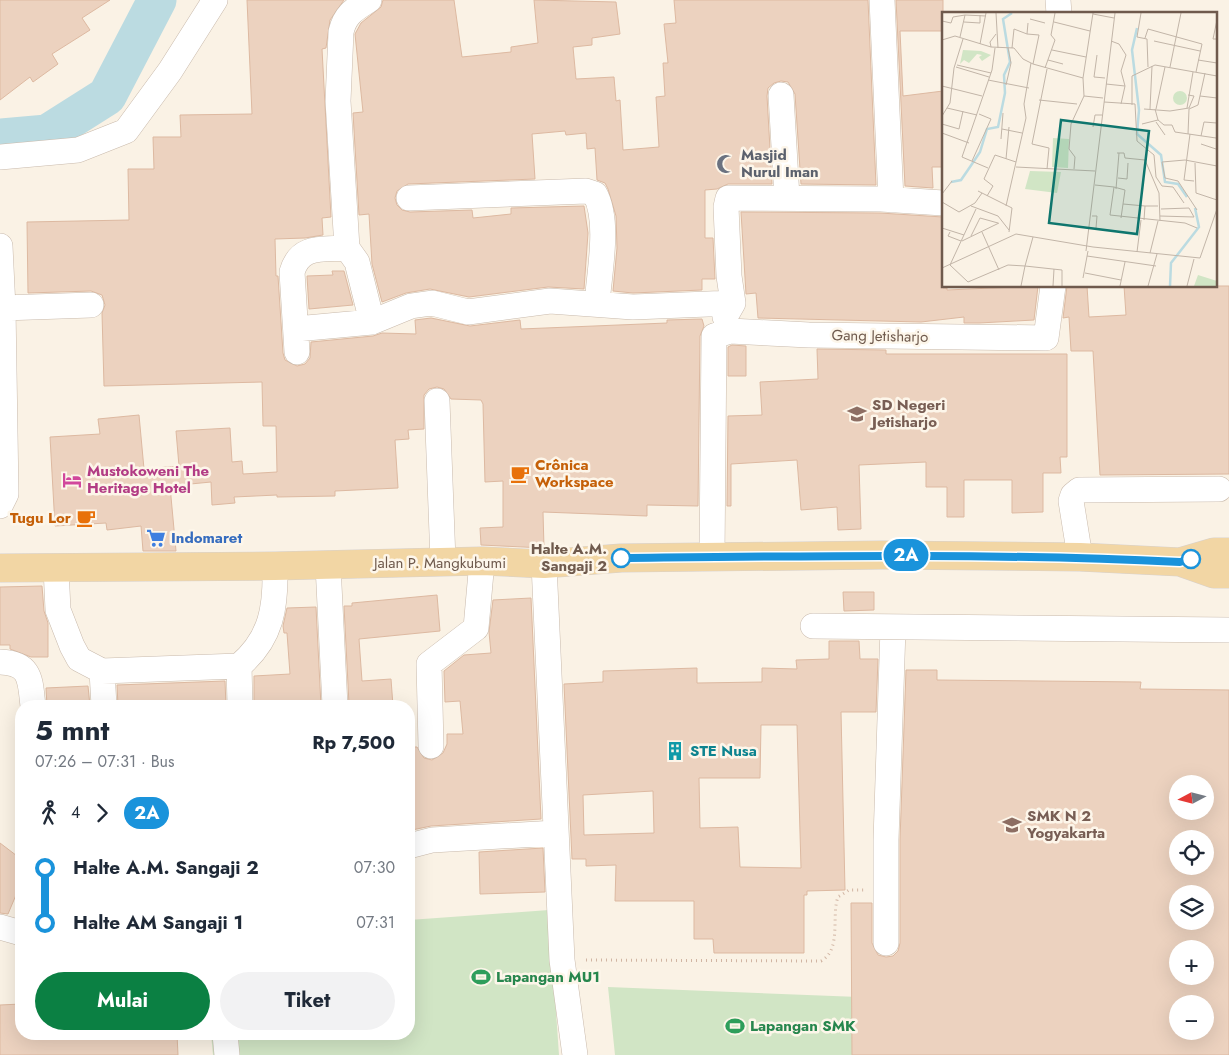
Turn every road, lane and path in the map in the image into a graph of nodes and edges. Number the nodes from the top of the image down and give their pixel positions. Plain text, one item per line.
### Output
1 (215, 0) edge
2 (369, 0) edge
3 (882, 0) edge
4 (781, 96) dead end
5 (0, 157) edge
6 (409, 198) dead end
7 (787, 198) junction
8 (891, 200) junction
9 (942, 203) edge
10 (0, 246) edge
11 (347, 248) junction
12 (1053, 288) edge
13 (733, 303) junction
14 (596, 304) junction
15 (91, 305) dead end
16 (3, 308) junction
17 (372, 322) junction
18 (714, 336) junction
19 (437, 401) dead end
20 (1218, 489) dead end
21 (0, 506) edge
22 (1229, 552) edge
23 (712, 557) junction
24 (1080, 557) junction
25 (443, 561) junction
26 (482, 561) junction
27 (1180, 562) junction
28 (544, 564) junction
29 (328, 565) junction
30 (275, 566) junction
31 (0, 568) edge
32 (56, 568) junction
33 (1229, 574) edge
34 (813, 626) dead end
35 (893, 628) junction
36 (1229, 630) edge
37 (0, 662) edge
38 (239, 666) junction
39 (102, 671) junction
40 (32, 700) edge
41 (104, 700) edge
42 (240, 700) edge
43 (335, 700) edge
44 (431, 746) dead end
45 (556, 833) junction
46 (415, 844) edge
47 (885, 890) junction
48 (0, 927) edge
49 (15, 931) edge
50 (886, 943) dead end
51 (562, 960) junction
52 (226, 1040) edge
53 (227, 1055) edge
54 (575, 1055) edge

1 - 5 street
2 - 11 street
3 - 8 street
4 - 7 street
6 - 14 street
7 - 8 street
7 - 13 street
8 - 9 street
10 - 16 street
11 - 17 street
11 - 17 street
12 - 18 street, Gang Jetisharjo
13 - 14 street
13 - 18 street
14 - 17 street
15 - 16 street
16 - 21 street
18 - 23 street
19 - 25 street
20 - 24 street
22 - 27 main road, Jalan P. Mangkubumi
23 - 24 main road, Jalan P. Mangkubumi
23 - 28 main road, Jalan P. Mangkubumi
24 - 27 main road, Jalan P. Mangkubumi
25 - 26 main road, Jalan P. Mangkubumi
25 - 29 main road, Jalan P. Mangkubumi
26 - 28 main road, Jalan P. Mangkubumi
26 - 44 street
27 - 33 main road, Jalan P. Mangkubumi
28 - 45 street
29 - 30 main road, Jalan P. Mangkubumi
29 - 43 street
30 - 32 main road, Jalan P. Mangkubumi
30 - 38 street
31 - 32 main road, Jalan P. Mangkubumi
32 - 39 street
34 - 35 street
35 - 36 street
35 - 47 street
37 - 40 street
38 - 39 street
38 - 42 street
39 - 41 street
45 - 46 street
45 - 51 street
47 - 50 street
47 - 51 path
48 - 49 street
51 - 54 street
52 - 53 street

